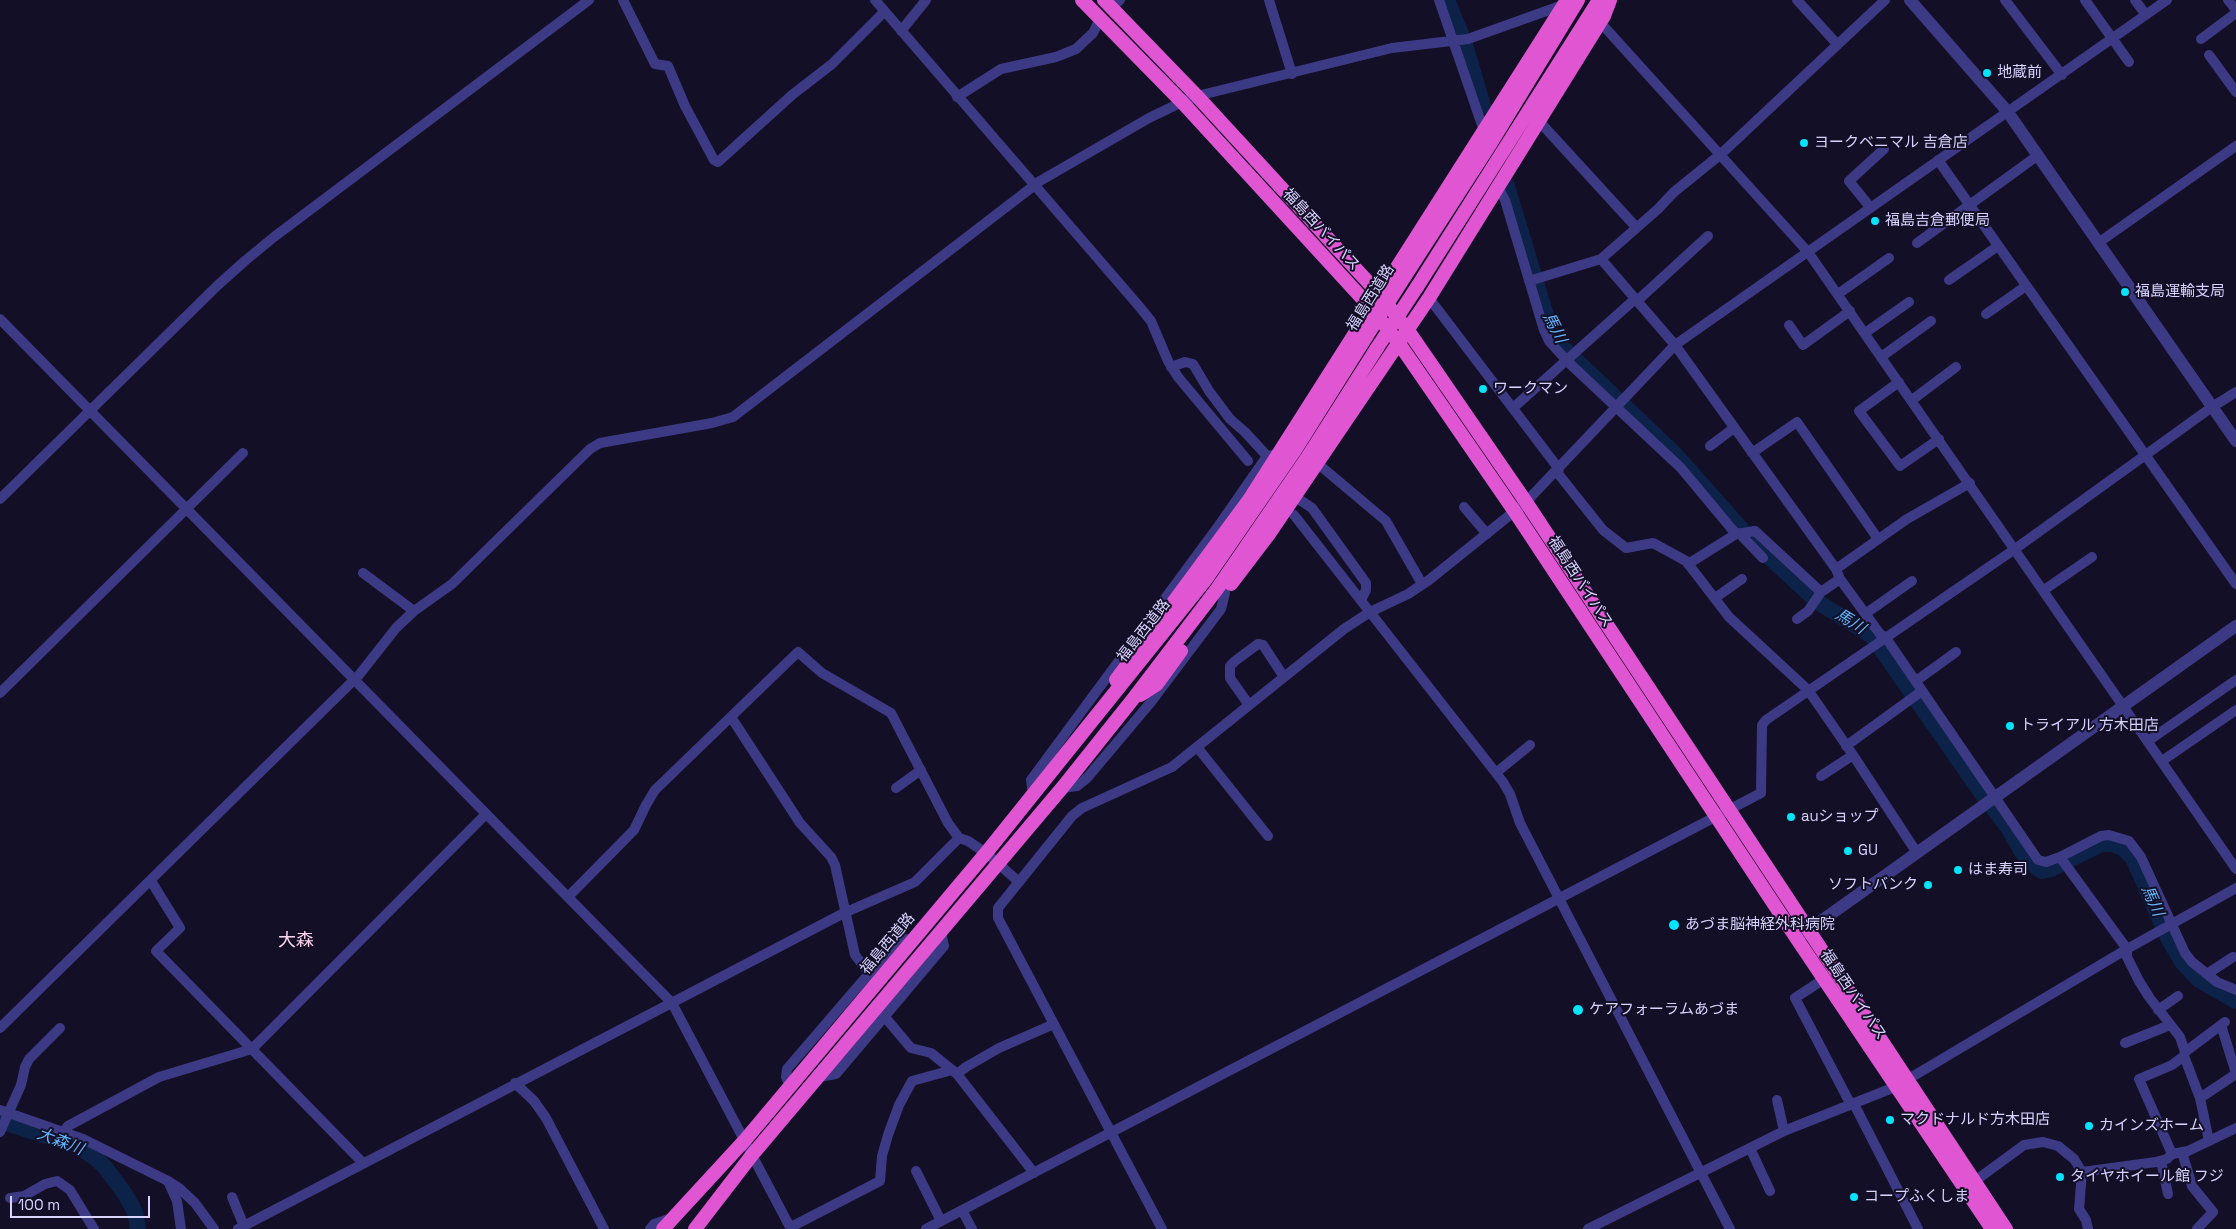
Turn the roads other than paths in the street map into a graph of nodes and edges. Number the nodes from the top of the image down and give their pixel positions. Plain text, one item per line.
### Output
1 (589, 0) edge
2 (623, 0) edge
3 (875, 0) edge
4 (926, 0) edge
5 (1082, 0) edge
6 (1268, 0) edge
7 (1439, 0) edge
8 (1578, 0) edge
9 (1599, 0) edge
10 (1610, 0) edge
11 (1797, 0) edge
12 (1885, 0) edge
13 (1910, 0) edge
14 (2005, 0) edge
15 (2085, 0) edge
16 (2135, 0) edge
17 (2167, 0) edge
18 (2228, 0) edge
19 (1112, 2) edge
20 (1565, 3) edge
21 (884, 12) junction
22 (2236, 12) edge
23 (2146, 15) junction
24 (1100, 19) junction
25 (1600, 22) junction
26 (901, 31) junction
27 (2113, 38) junction
28 (2201, 39) dead end
29 (1460, 40) junction
30 (1837, 44) junction
31 (2209, 55) dead end
32 (2129, 62) dead end
33 (1292, 74) junction
34 (2062, 75) junction
35 (2236, 92) edge
36 (1197, 96) junction
37 (957, 97) junction
38 (1182, 102) junction
39 (2007, 111) junction
40 (1538, 120) junction
41 (1484, 131) junction
42 (2236, 146) edge
43 (1884, 149) dead end
44 (1721, 154) junction
45 (2037, 156) junction
46 (1938, 160) junction
47 (1035, 184) junction
48 (1498, 186) junction
49 (1968, 204) junction
50 (1870, 207) junction
51 (1636, 227) junction
52 (1708, 236) dead end
53 (1917, 243) dead end
54 (2098, 243) junction
55 (1998, 246) junction
56 (1808, 252) junction
57 (1888, 258) dead end
58 (1601, 260) junction
59 (1533, 280) junction
60 (1949, 280) dead end
61 (2026, 286) junction
62 (1379, 294) junction
63 (1838, 294) junction
64 (1429, 298) junction
65 (1636, 300) junction
66 (1909, 302) dead end
67 (1371, 308) junction
68 (1850, 311) junction
69 (1986, 314) dead end
70 (0, 319) edge
71 (1931, 321) dead end
72 (1789, 324) dead end
73 (1407, 329) junction
74 (1865, 333) junction
75 (1398, 342) junction
76 (1675, 345) junction
77 (1570, 356) junction
78 (1881, 357) junction
79 (1171, 367) junction
80 (1956, 368) dead end
81 (1899, 382) junction
82 (2236, 392) edge
83 (1912, 400) junction
84 (1620, 404) junction
85 (2212, 407) junction
86 (1513, 408) junction
87 (90, 410) junction
88 (1734, 428) junction
89 (1939, 439) junction
90 (2236, 441) edge
91 (1710, 446) dead end
92 (243, 453) dead end
93 (1752, 453) junction
94 (1273, 456) junction
95 (2145, 457) junction
96 (1248, 461) dead end
97 (1317, 463) junction
98 (1557, 470) junction
99 (1970, 483) junction
100 (1294, 496) junction
101 (0, 499) edge
102 (1526, 502) junction
103 (1464, 507) dead end
104 (187, 509) junction
105 (1514, 512) junction
106 (1294, 515) dead end
107 (1741, 533) junction
108 (1487, 534) junction
109 (1878, 539) junction
110 (2015, 549) junction
111 (2092, 557) dead end
112 (1763, 558) dead end
113 (1688, 564) junction
114 (363, 573) dead end
115 (1838, 574) junction
116 (1742, 578) dead end
117 (1912, 581) dead end
118 (1422, 584) junction
119 (2236, 584) edge
120 (2044, 590) junction
121 (1225, 593) junction
122 (1821, 594) junction
123 (1715, 598) junction
124 (1361, 600) junction
125 (414, 610) junction
126 (1370, 612) junction
127 (1865, 614) junction
128 (1797, 619) dead end
129 (2236, 626) edge
130 (1883, 639) junction
131 (1956, 652) dead end
132 (1284, 677) junction
133 (354, 680) junction
134 (2236, 680) edge
135 (1916, 682) junction
136 (1808, 690) junction
137 (1920, 692) junction
138 (0, 693) edge
139 (1133, 699) junction
140 (1249, 705) junction
141 (2123, 705) junction
142 (2236, 710) edge
143 (1100, 712) junction
144 (731, 717) junction
145 (2148, 741) junction
146 (1530, 745) dead end
147 (1197, 747) junction
148 (1850, 750) junction
149 (2162, 761) junction
150 (920, 770) junction
151 (1497, 772) junction
152 (1821, 776) dead end
153 (896, 788) dead end
154 (1062, 788) junction
155 (1033, 796) junction
156 (1993, 798) junction
157 (1729, 810) junction
158 (486, 814) junction
159 (1716, 817) junction
160 (1268, 836) dead end
161 (959, 838) junction
162 (1917, 853) junction
163 (986, 854) junction
164 (2063, 861) junction
165 (998, 864) junction
166 (2236, 869) edge
167 (151, 881) junction
168 (1019, 882) junction
169 (2236, 888) edge
170 (568, 897) junction
171 (1558, 898) junction
172 (844, 913) junction
173 (2170, 926) junction
174 (1809, 930) junction
175 (941, 932) junction
176 (1797, 939) junction
177 (913, 940) junction
178 (2126, 949) junction
179 (2234, 957) dead end
180 (869, 972) junction
181 (2207, 974) junction
182 (1824, 979) junction
183 (2236, 990) edge
184 (2178, 996) dead end
185 (672, 1003) junction
186 (2158, 1010) junction
187 (884, 1016) junction
188 (1054, 1024) junction
189 (2170, 1025) junction
190 (0, 1028) edge
191 (60, 1028) dead end
192 (2125, 1043) dead end
193 (252, 1049) junction
194 (2185, 1054) junction
195 (955, 1072) junction
196 (2236, 1074) edge
197 (819, 1077) junction
198 (1908, 1080) junction
199 (515, 1083) junction
200 (790, 1086) junction
201 (1895, 1087) junction
202 (2200, 1098) junction
203 (1777, 1100) dead end
204 (1852, 1105) junction
205 (4, 1111) edge
206 (2236, 1128) edge
207 (0, 1131) edge
208 (1784, 1131) junction
209 (63, 1132) junction
210 (1112, 1133) junction
211 (745, 1140) junction
212 (2209, 1141) junction
213 (1750, 1148) junction
214 (2177, 1153) junction
215 (752, 1155) junction
216 (2161, 1161) junction
217 (363, 1163) junction
218 (916, 1171) dead end
219 (1702, 1172) junction
220 (2082, 1172) junction
221 (1034, 1173) junction
222 (168, 1181) junction
223 (1975, 1181) junction
224 (1770, 1191) dead end
225 (2168, 1194) dead end
226 (232, 1197) dead end
227 (10, 1198) dead end
228 (962, 1210) junction
229 (675, 1217) junction
230 (941, 1221) junction
231 (700, 1226) edge
232 (240, 1228) edge
233 (791, 1228) edge
234 (94, 1229) edge
235 (181, 1229) edge
236 (214, 1229) edge
237 (604, 1229) edge
238 (650, 1229) edge
239 (663, 1229) edge
240 (926, 1229) edge
241 (972, 1229) edge
242 (1162, 1229) edge
243 (1588, 1229) edge
244 (1730, 1229) edge
245 (1918, 1229) edge
246 (1992, 1229) edge
247 (2006, 1229) edge
248 (2088, 1229) edge
249 (2197, 1229) edge

1 - 87 street
2 - 21 street
3 - 21 street
4 - 26 street
5 - 24 highway, 福島西バイパス
6 - 33 street
7 - 29 street
8 - 143 highway, 福島西道路, bridge
9 - 139 highway, bridge
10 - 25 highway
11 - 30 street
12 - 30 street
13 - 39 street
14 - 34 street
15 - 27 street
16 - 23 street
17 - 23 street
18 - 22 street
19 - 36 highway, 福島西バイパス
20 - 29 street
20 - 41 highway
21 - 26 street
22 - 28 street
23 - 27 street
24 - 37 street
24 - 38 highway, 福島西バイパス
25 - 40 highway
25 - 44 street
26 - 37 street
27 - 32 street
27 - 34 street
29 - 33 street
29 - 41 street
30 - 44 street
31 - 35 street
33 - 36 street
34 - 39 street
36 - 38 street
36 - 62 highway, 福島西バイパス
37 - 47 street
38 - 47 street
38 - 67 highway, 福島西バイパス
39 - 45 street
39 - 46 street
40 - 48 highway
40 - 51 street
41 - 62 highway
42 - 54 street
43 - 50 street
44 - 51 street
44 - 56 street
45 - 49 street
45 - 54 street
46 - 49 street
46 - 50 street
47 - 79 street
47 - 125 street
48 - 59 street
48 - 64 highway
49 - 53 street
49 - 55 street
50 - 56 street
51 - 58 street
52 - 65 street
54 - 85 street
55 - 60 street
55 - 61 street
56 - 63 street
56 - 76 street
57 - 63 street
58 - 59 street
58 - 65 street
59 - 77 street
61 - 69 street
61 - 95 street
62 - 67 highway
62 - 73 highway, 福島西バイパス
63 - 68 street
64 - 73 highway
64 - 86 street
65 - 76 street
65 - 77 street
66 - 74 street
67 - 75 highway, 福島西バイパス
67 - 94 highway
68 - 72 street
68 - 74 street
70 - 87 street
71 - 78 street
73 - 75 highway
73 - 102 highway, 福島西バイパス
74 - 78 street
75 - 97 highway
75 - 105 highway, 福島西バイパス
76 - 84 street
76 - 88 street
77 - 84 street
77 - 86 street
78 - 81 street
79 - 94 street
79 - 96 street
80 - 83 street
81 - 83 street
81 - 89 street
82 - 85 street
83 - 89 street
84 - 98 street
84 - 107 street
85 - 90 street
85 - 95 street
86 - 98 street
87 - 101 street
87 - 104 street
88 - 91 street
88 - 93 street
89 - 99 street
92 - 104 street
93 - 109 street
93 - 115 street
94 - 143 highway
94 - 155 street
95 - 110 street
95 - 119 street
97 - 100 highway
97 - 118 street
98 - 102 street
98 - 113 street
99 - 109 street
99 - 110 street
100 - 121 highway
100 - 124 street
102 - 105 street
102 - 157 highway, 福島西バイパス
103 - 108 street
104 - 133 street
104 - 138 street
105 - 108 street
105 - 159 highway, 福島西バイパス
106 - 124 street
107 - 112 street
107 - 113 street
107 - 122 street
108 - 118 street
109 - 115 street
110 - 120 street
110 - 130 street
111 - 120 street
113 - 123 street
114 - 125 street
115 - 122 street
115 - 127 street
116 - 123 street
117 - 127 street
118 - 126 street
120 - 141 street
121 - 139 highway
121 - 154 street
122 - 128 street
123 - 136 street
124 - 126 street
125 - 133 street
126 - 132 street
126 - 151 street
127 - 130 street
129 - 141 street
130 - 135 street
130 - 136 street
131 - 135 street
132 - 140 street
132 - 140 street
133 - 158 street
133 - 167 street
134 - 145 street
135 - 137 street
136 - 148 street
136 - 157 street
137 - 148 street
137 - 156 street
139 - 154 highway
140 - 147 street
141 - 145 street
141 - 156 street
142 - 149 street
143 - 155 highway, 福島西道路
144 - 150 street
144 - 170 street
144 - 172 street
145 - 149 street
146 - 151 street
147 - 160 street
147 - 168 street
148 - 152 street
148 - 162 street
149 - 166 street
150 - 153 street
150 - 161 street
151 - 171 street
154 - 165 highway
155 - 163 highway, 福島西道路
156 - 162 street
156 - 164 street
157 - 159 street
157 - 174 highway, 福島西バイパス
158 - 170 street
158 - 193 street
159 - 171 street
159 - 176 highway, 福島西バイパス
161 - 163 street
161 - 172 street
162 - 174 street
163 - 165 street
163 - 177 highway, 福島西道路
164 - 173 street
164 - 178 street
165 - 168 street
165 - 175 highway
167 - 190 street
167 - 193 street
168 - 188 street
169 - 173 street
170 - 185 street
171 - 210 street
171 - 219 street
172 - 180 street
172 - 185 street
173 - 178 street
173 - 181 street
174 - 176 street
174 - 198 highway, 福島西バイパス
175 - 187 street
175 - 197 highway
176 - 182 highway, 福島西バイパス
177 - 180 street
177 - 200 highway, 福島西道路
178 - 186 street
178 - 198 street
179 - 181 street
180 - 200 street
181 - 183 street
182 - 201 highway, 福島西バイパス
182 - 204 street
184 - 186 street
185 - 199 street
185 - 211 street
186 - 189 street
187 - 195 street
187 - 197 street
188 - 195 street
188 - 210 street
189 - 192 street
189 - 194 street
191 - 205 street
193 - 209 street
193 - 217 street
194 - 196 street
194 - 202 street
194 - 214 street
195 - 221 street
195 - 233 street
196 - 202 street
197 - 215 highway
198 - 201 street
198 - 223 highway, 福島西バイパス
199 - 217 street
199 - 237 street
200 - 211 highway, 福島西道路
201 - 204 street
201 - 246 highway, 福島西バイパス
202 - 212 street
203 - 208 street
204 - 208 street
204 - 245 street
205 - 207 street
205 - 209 street
206 - 212 street
208 - 213 street
209 - 222 street
210 - 221 street
210 - 242 street
211 - 215 street
211 - 229 highway, 福島西道路
212 - 214 street
213 - 219 street
213 - 224 street
214 - 216 street
214 - 249 street
215 - 231 highway
215 - 233 street
216 - 220 street
216 - 225 street
217 - 232 street
218 - 230 street
219 - 243 street
219 - 244 street
220 - 223 street
220 - 248 street
221 - 228 street
222 - 235 street
222 - 236 street
223 - 247 highway, 福島西バイパス
226 - 232 street
227 - 234 street
228 - 230 street
228 - 241 street
229 - 238 street
229 - 239 highway, 福島西道路
230 - 240 street

